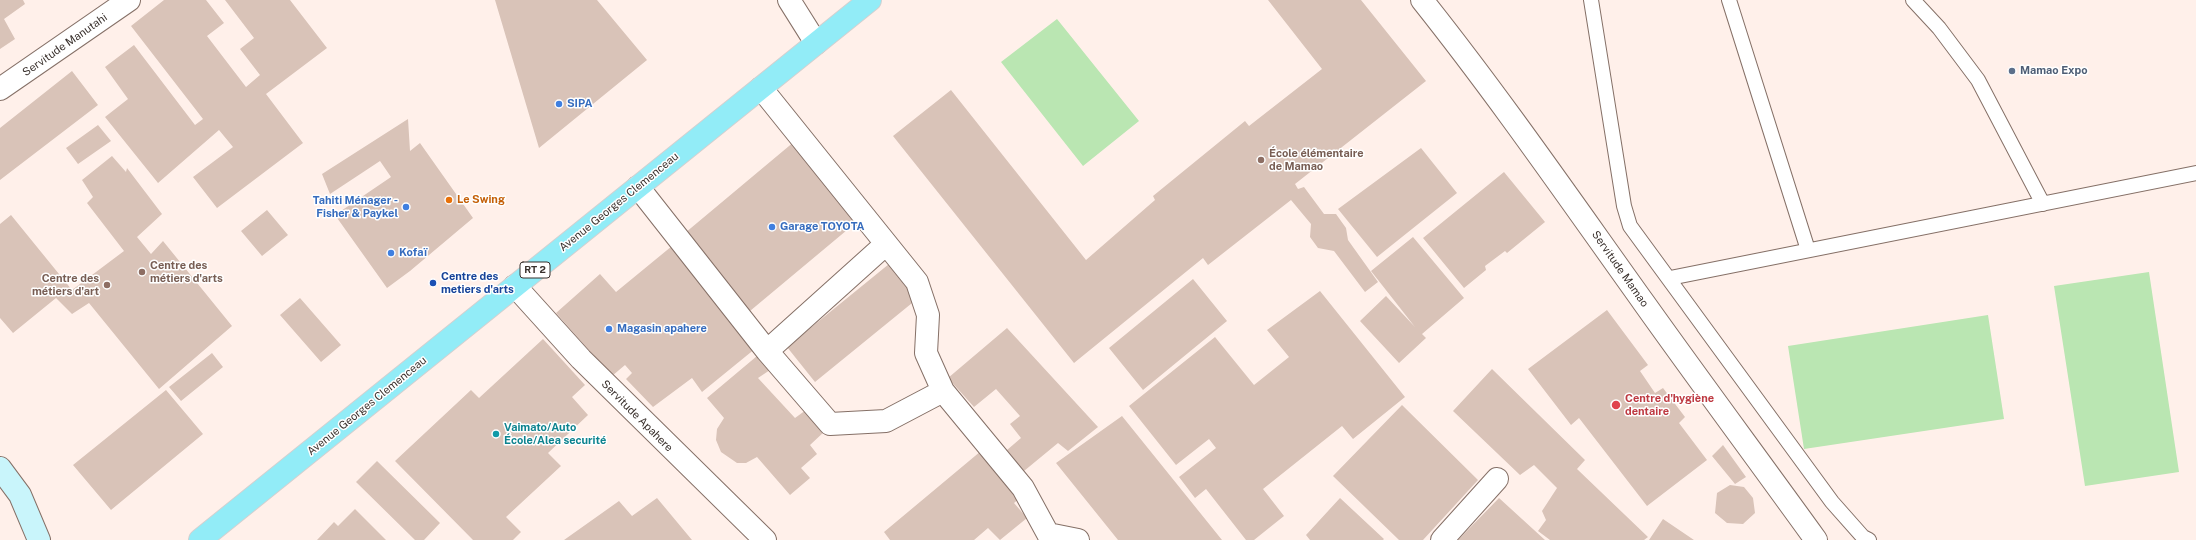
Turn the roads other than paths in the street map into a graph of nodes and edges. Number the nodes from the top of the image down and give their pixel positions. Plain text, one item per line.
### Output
1 (129, 0) edge
2 (789, 0) edge
3 (870, 0) edge
4 (1422, 0) edge
5 (1591, 0) edge
6 (1729, 0) edge
7 (1913, 0) edge
8 (816, 43) junction
9 (761, 88) junction
10 (0, 90) edge
11 (2196, 173) edge
12 (638, 187) junction
13 (2043, 204) junction
14 (886, 244) junction
15 (1808, 250) junction
16 (1670, 278) junction
17 (516, 286) junction
18 (767, 351) junction
19 (943, 391) junction
20 (0, 468) edge
21 (1497, 479) dead end
22 (1046, 537) edge
23 (39, 540) edge
24 (200, 540) edge
25 (765, 540) edge
26 (1078, 540) edge
27 (1442, 540) edge
28 (1816, 540) edge
29 (1869, 540) edge

1 - 10 street, Servitude Manutahi
2 - 8 street
3 - 8 main road, Avenue Georges Clemenceau / RT 2
4 - 28 street, Servitude Mamao
5 - 16 lane
6 - 15 lane
7 - 13 lane
8 - 9 main road, Avenue Georges Clemenceau / RT 2
9 - 12 main road, Avenue Georges Clemenceau / RT 2
9 - 14 street
11 - 13 lane
12 - 17 main road, Avenue Georges Clemenceau / RT 2
12 - 18 street
13 - 15 lane
14 - 18 street
14 - 19 street
15 - 16 lane
16 - 29 lane
17 - 24 main road, Avenue Georges Clemenceau / RT 2
17 - 25 street, Servitude Apahere
18 - 19 street
19 - 22 street
20 - 23 main road
21 - 27 street
22 - 26 street

